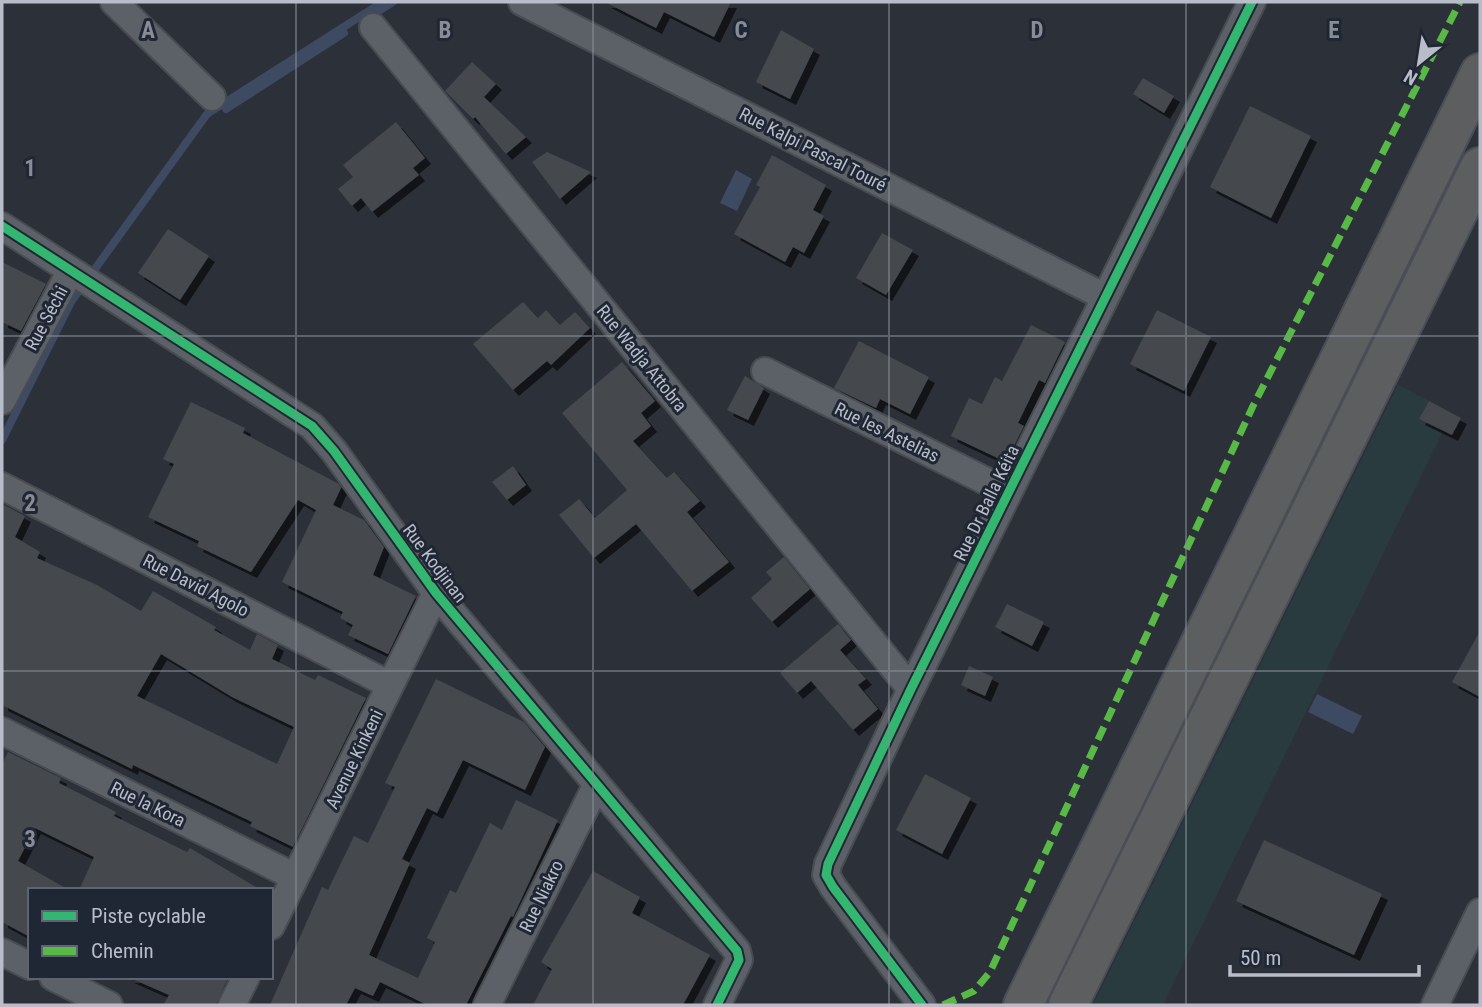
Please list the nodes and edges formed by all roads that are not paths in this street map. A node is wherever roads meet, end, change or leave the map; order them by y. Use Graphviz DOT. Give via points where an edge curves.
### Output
graph roads {
  1 [pos="114,2"];
  2 [pos="522,2"];
  3 [pos="1252,2"];
  4 [pos="373,27"];
  5 [pos="1480,73"];
  6 [pos="212,97"];
  7 [pos="1480,167"];
  8 [pos="2,226"];
  9 [pos="70,272"];
  10 [pos="1105,297"];
  11 [pos="765,371"];
  12 [pos="2,401"];
  13 [pos="2,486"];
  14 [pos="1008,492"];
  15 [pos="436,593"];
  16 [pos="390,685"];
  17 [pos="911,689"];
  18 [pos="2,732"];
  19 [pos="596,786"];
  20 [pos="295,877"];
  21 [pos="1480,912"];
  22 [pos="273,922"];
  23 [pos="2,952"];
  24 [pos="28,965"];
  25 [pos="57,979"];
  26 [pos="245,979"];
  27 [pos="109,1005"];
  28 [pos="232,1005"];
  29 [pos="486,1005"];
  30 [pos="717,1005"];
  31 [pos="922,1005"];
  32 [pos="1023,1005"];
  33 [pos="1068,1005"];
  34 [pos="1434,1005"];
  1 -- 6 [label="street"];
  2 -- 10 [label="street, Rue Kalpi Pascal Touré"];
  3 -- 10 [label="street, Rue Dr Balla Kéita"];
  4 -- 17 [label="street, Rue Wadja Attobra"];
  5 -- 32 [label="highway"];
  7 -- 33 [label="highway"];
  8 -- 9 [label="street, Rue Kodjinan"];
  9 -- 12 [label="street, Rue Séchi"];
  9 -- 15 [label="street, Rue Kodjinan" via="312,426"];
  10 -- 14 [label="street, Rue Dr Balla Kéita"];
  11 -- 14 [label="street, Rue les Astelias"];
  13 -- 16 [label="street, Rue David Agolo"];
  14 -- 17 [label="street, Rue Dr Balla Kéita"];
  15 -- 16 [label="street, Avenue Kinkeni"];
  15 -- 19 [label="street, Rue Kodjinan"];
  16 -- 20 [label="street, Avenue Kinkeni"];
  17 -- 31 [label="street, Rue Dr Balla Kéita" via="826,874"];
  18 -- 20 [label="street, Rue la Kora"];
  19 -- 29 [label="street, Rue Niakro"];
  19 -- 30 [label="street, Rue Kodjinan" via="737,951 739,960"];
  20 -- 22 [label="street, Avenue Kinkeni"];
  21 -- 34 [label="street"];
  23 -- 24 [label="street"];
  25 -- 27 [label="street"];
  26 -- 28 [label="street"];
}
